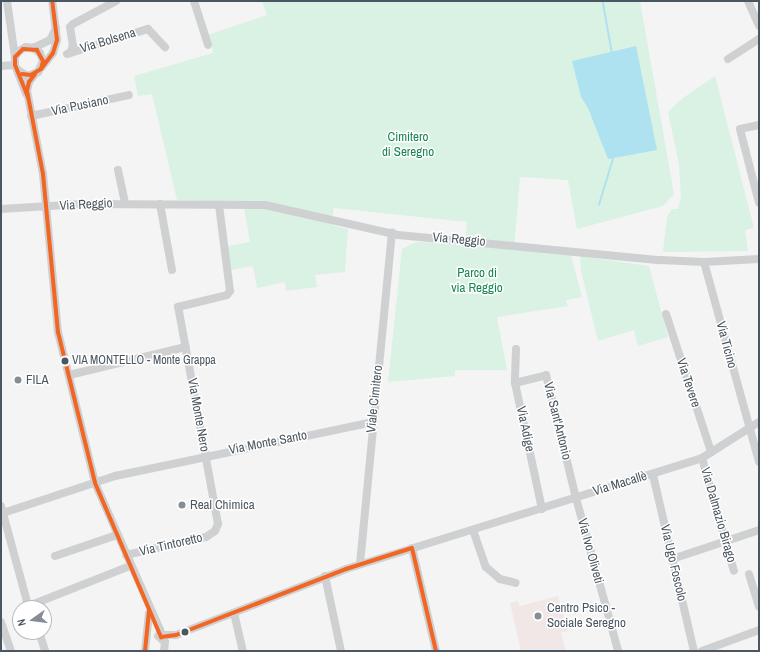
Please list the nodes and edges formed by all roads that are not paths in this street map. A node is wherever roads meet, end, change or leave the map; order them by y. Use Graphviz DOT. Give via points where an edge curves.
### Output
graph roads {
  1 [pos="7,1"];
  2 [pos="52,1"];
  3 [pos="116,1"];
  4 [pos="194,1"];
  5 [pos="748,1"];
  6 [pos="56,26"];
  7 [pos="759,26"];
  8 [pos="13,34"];
  9 [pos="759,39"];
  10 [pos="208,46"];
  11 [pos="165,47"];
  12 [pos="30,48"];
  13 [pos="728,59"];
  14 [pos="12,64"];
  15 [pos="38,72"];
  16 [pos="129,95"];
  17 [pos="28,98"];
  18 [pos="31,116"];
  19 [pos="759,125"];
  20 [pos="118,170"];
  21 [pos="125,203"];
  22 [pos="759,203"];
  23 [pos="160,204"];
  24 [pos="219,205"];
  25 [pos="47,207"];
  26 [pos="1,208"];
  27 [pos="392,233"];
  28 [pos="759,259"];
  29 [pos="704,262"];
  30 [pos="172,270"];
  31 [pos="666,314"];
  32 [pos="186,347"];
  33 [pos="516,349"];
  34 [pos="69,375"];
  35 [pos="514,383"];
  36 [pos="373,422"];
  37 [pos="759,422"];
  38 [pos="748,429"];
  39 [pos="711,452"];
  40 [pos="206,455"];
  41 [pos="702,458"];
  42 [pos="759,462"];
  43 [pos="653,474"];
  44 [pos="95,483"];
  45 [pos="576,498"];
  46 [pos="2,509"];
  47 [pos="542,509"];
  48 [pos="473,530"];
  49 [pos="759,530"];
  50 [pos="214,531"];
  51 [pos="4,532"];
  52 [pos="117,535"];
  53 [pos="726,541"];
  54 [pos="412,548"];
  55 [pos="126,555"];
  56 [pos="55,556"];
  57 [pos="672,559"];
  58 [pos="360,564"];
  59 [pos="130,566"];
  60 [pos="734,571"];
  61 [pos="749,574"];
  62 [pos="325,576"];
  63 [pos="516,583"];
  64 [pos="26,600"];
  65 [pos="46,600"];
  66 [pos="759,607"];
  67 [pos="149,611"];
  68 [pos="234,613"];
  69 [pos="1,622"];
  70 [pos="759,630"];
  71 [pos="162,635"];
  72 [pos="176,635"];
  73 [pos="41,640"];
  74 [pos="145,645"];
  75 [pos="165,649"];
  76 [pos="11,651"];
  77 [pos="44,651"];
  78 [pos="136,651"];
  79 [pos="243,651"];
  80 [pos="341,651"];
  81 [pos="436,651"];
  82 [pos="618,651"];
  83 [pos="694,651"];
  84 [pos="702,651"];
  1 -- 8 [label="street"];
  2 -- 6 [label="street"];
  3 -- 11 [label="street, Via Bolsena" via="70,27 73,46 68,53 148,29"];
  4 -- 10 [label="street"];
  5 -- 7 [label="street"];
  6 -- 12 [label="street" via="50,40"];
  6 -- 15 [label="street" via="56,47"];
  8 -- 12 [label="street"];
  8 -- 14 [label="street"];
  9 -- 13 [label="street"];
  12 -- 14 [label="street" via="19,51"];
  12 -- 15 [label="street" via="42,57"];
  14 -- 15 [label="street" via="27,76"];
  14 -- 17 [label="street"];
  15 -- 17 [label="street" via="27,86"];
  16 -- 18 [label="street, Via Pusiano"];
  17 -- 18 [label="street"];
  18 -- 25 [label="street"];
  19 -- 22 [label="street" via="740,129"];
  20 -- 21 [label="street, Via Reggio"];
  21 -- 23 [label="street, Via Reggio"];
  21 -- 25 [label="street, Via Reggio"];
  23 -- 24 [label="street, Via Reggio"];
  23 -- 30 [label="street"];
  24 -- 27 [label="street, Via Reggio" via="280,207"];
  24 -- 32 [label="street, Via Monte Nero" via="230,291 227,295 178,307"];
  25 -- 26 [label="street, Via Reggio"];
  25 -- 34 [label="street" via="57,326"];
  27 -- 29 [label="street, Via Reggio"];
  27 -- 36 [label="street, Viale Cimitero"];
  28 -- 29 [label="street, Via Reggio"];
  29 -- 38 [label="street, Via Ticino"];
  31 -- 39 [label="street, Via Tevere"];
  32 -- 34 [label="street"];
  32 -- 40 [label="street, Via Monte Nero"];
  33 -- 35 [label="street, Via Adige"];
  34 -- 44 [label="street"];
  35 -- 45 [label="street, Via Sant'Antonio" via="546,375"];
  35 -- 47 [label="street, Via Adige"];
  36 -- 40 [label="street, Via Monte Santo"];
  36 -- 58 [label="street, Viale Cimitero"];
  37 -- 38 [label="street, Via Macallè"];
  38 -- 39 [label="street, Via Macallè"];
  38 -- 42 [label="street, Via Ticino"];
  39 -- 41 [label="street, Via Macallè"];
  40 -- 44 [label="street, Via Monte Santo"];
  40 -- 50 [label="street, Via Monte Nero" via="218,524"];
  41 -- 43 [label="street, Via Macallè"];
  41 -- 53 [label="street, Via Dalmazio Birago"];
  43 -- 45 [label="street, Via Macallè"];
  43 -- 57 [label="street, Via Ugo Foscolo"];
  44 -- 46 [label="street, Via Monte Santo"];
  44 -- 52 [label="street"];
  45 -- 47 [label="street, Via Macallè"];
  45 -- 82 [label="street, Via Ivo Oliveti"];
  46 -- 51 [label="street"];
  47 -- 48 [label="street, Via Macallè"];
  48 -- 54 [label="street, Via Macallè"];
  48 -- 63 [label="street" via="486,567 500,579"];
  49 -- 53 [label="street"];
  50 -- 55 [label="street, Via Tintoretto" via="206,537"];
  51 -- 64 [label="street"];
  52 -- 55 [label="street"];
  52 -- 56 [label="street"];
  53 -- 57 [label="street"];
  53 -- 60 [label="street, Via Dalmazio Birago"];
  54 -- 58 [label="street, Via Macallè"];
  54 -- 81 [label="street"];
  55 -- 59 [label="street"];
  57 -- 83 [label="street, Via Ugo Foscolo"];
  58 -- 62 [label="street, Via Macallè"];
  59 -- 65 [label="street"];
  59 -- 67 [label="street"];
  61 -- 66 [label="street, Via Dalmazio Birago"];
  62 -- 68 [label="street, Via Macallè"];
  62 -- 80 [label="street"];
  67 -- 71 [label="street"];
  67 -- 74 [label="street"];
  68 -- 72 [label="street, Via Macallè"];
  68 -- 79 [label="street"];
  69 -- 76 [label="street"];
  70 -- 84 [label="street"];
  71 -- 72 [label="street"];
  71 -- 74 [label="street" via="151,636"];
  71 -- 75 [label="street"];
  72 -- 75 [label="street"];
  73 -- 77 [label="street"];
  74 -- 78 [label="street"];
}
